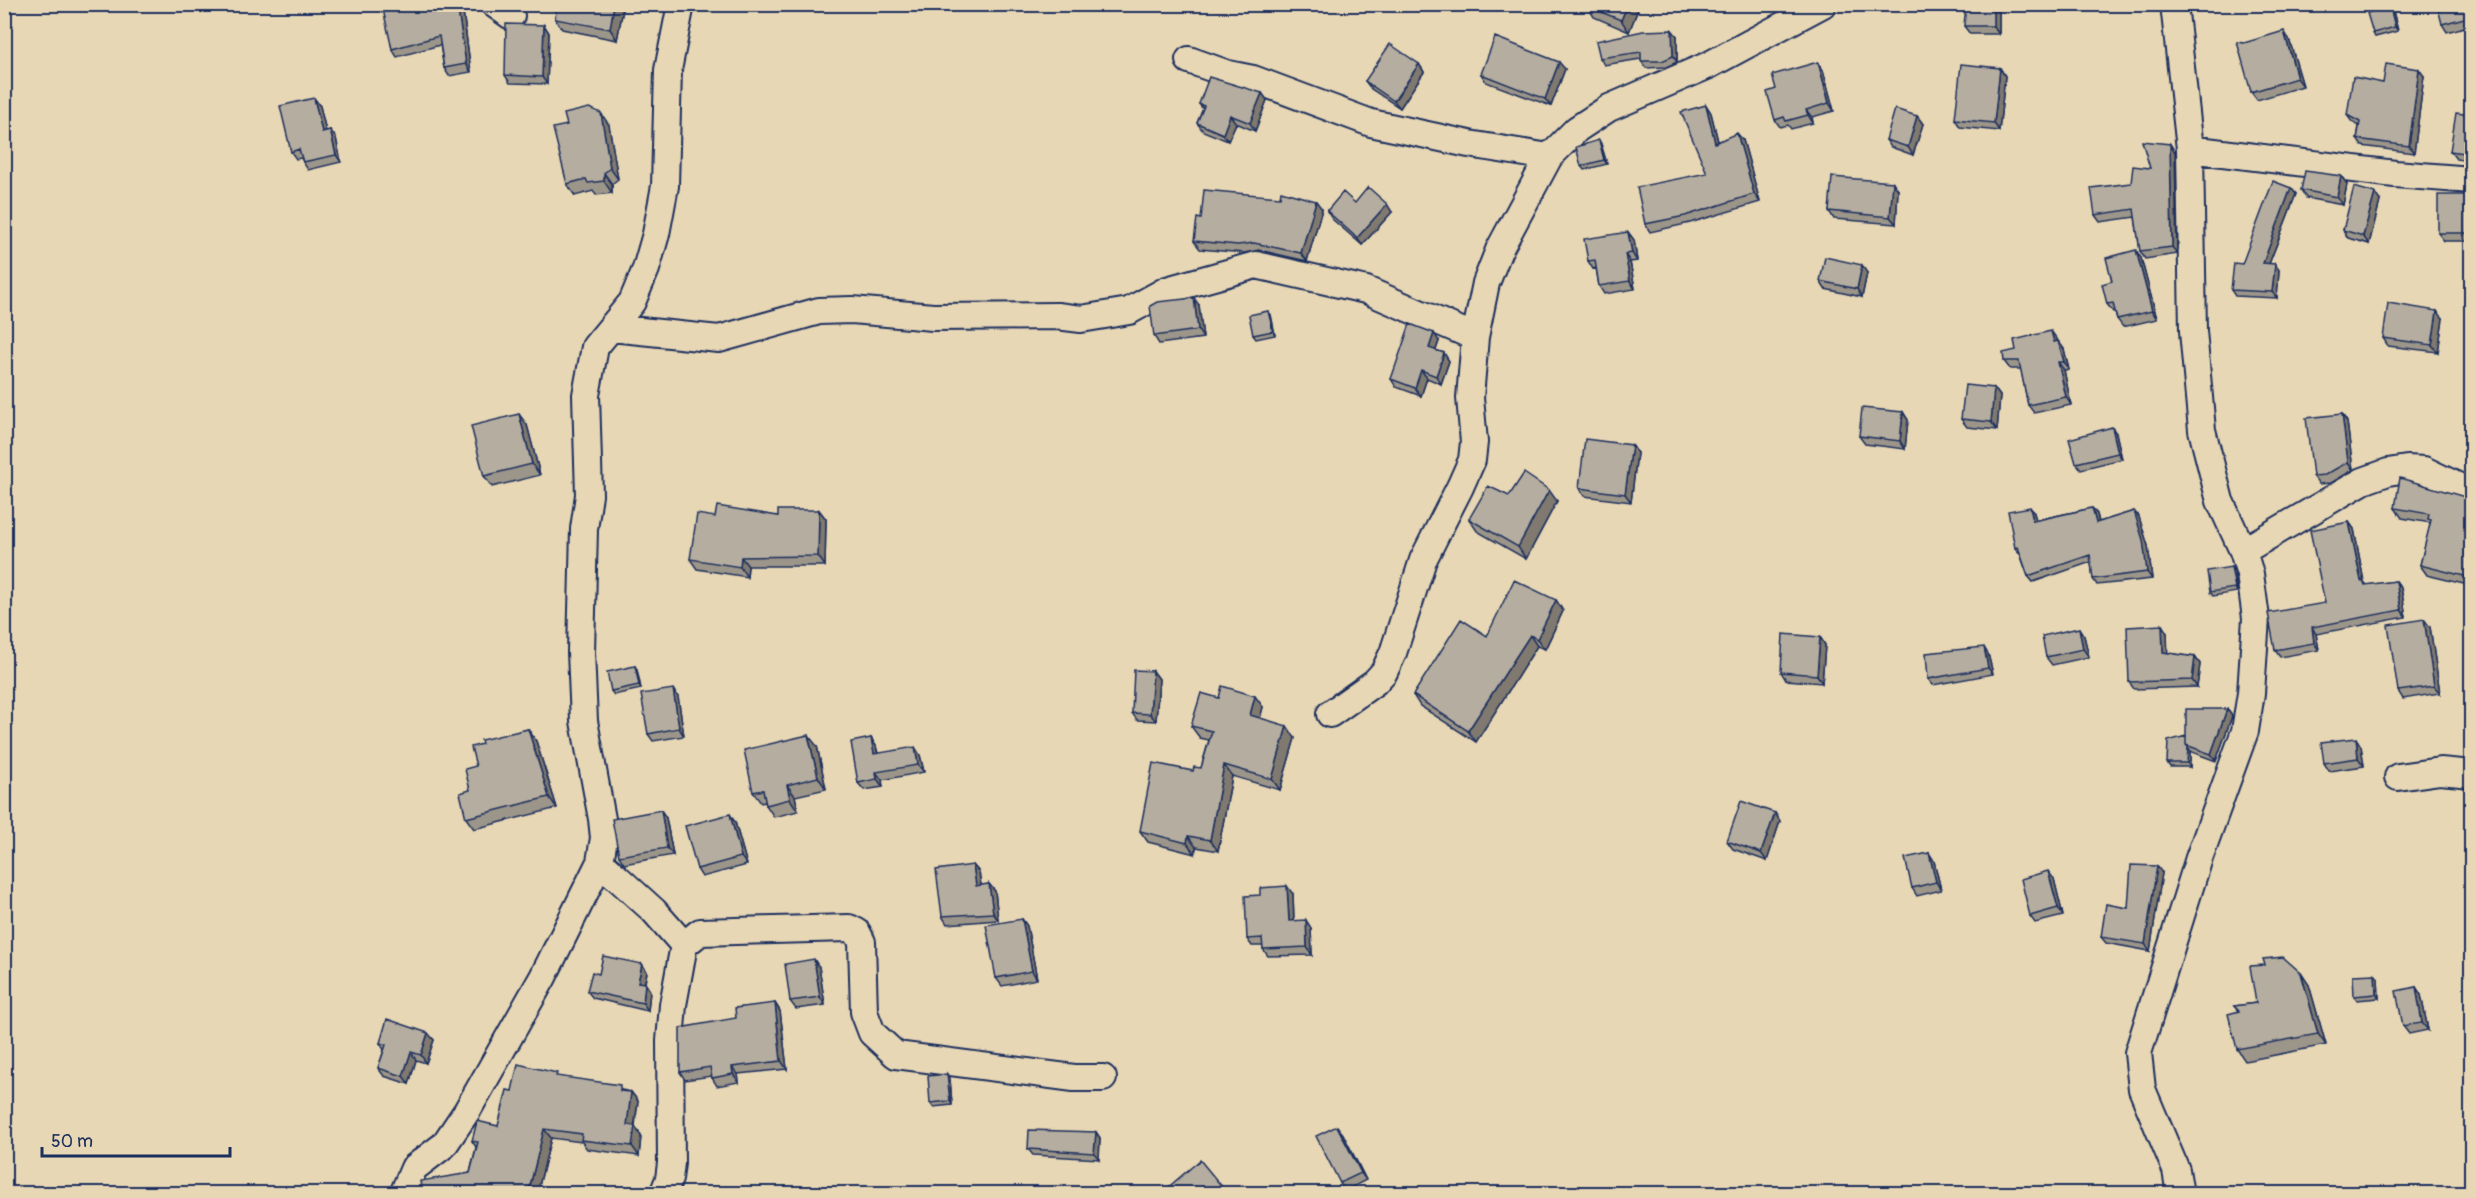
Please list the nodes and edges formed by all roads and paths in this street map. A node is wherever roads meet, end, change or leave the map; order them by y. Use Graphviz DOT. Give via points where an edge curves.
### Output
graph roads {
  1 [pos="681,4"];
  2 [pos="1823,4"];
  3 [pos="2174,4"];
  4 [pos="1189,60"];
  5 [pos="2190,148"];
  6 [pos="1549,158"];
  7 [pos="2472,180"];
  8 [pos="611,328"];
  9 [pos="1475,337"];
  10 [pos="2472,493"];
  11 [pos="2243,551"];
  12 [pos="1330,714"];
  13 [pos="2472,774"];
  14 [pos="2398,777"];
  15 [pos="600,862"];
  16 [pos="684,945"];
  17 [pos="1103,1078"];
  18 [pos="403,1194"];
  19 [pos="663,1194"];
  20 [pos="2180,1194"];
  1 -- 8 [label="street" via="668,70 661,209 646,269 632,302"];
  2 -- 6 [label="street" via="1709,65 1609,108 1577,129"];
  3 -- 5 [label="street"];
  4 -- 6 [label="street" via="1371,123"];
  5 -- 7 [label="street"];
  5 -- 11 [label="street" via="2193,331 2202,430 2220,501"];
  6 -- 9 [label="street" via="1499,250 1486,282"];
  8 -- 9 [label="street" via="719,339 819,311 852,310 933,317 1081,319 1129,311 1167,290 1256,265 1366,290"];
  8 -- 15 [label="street" via="596,347 586,395 589,485 581,608 582,702 602,819"];
  9 -- 12 [label="street" via="1470,398 1472,460 1423,560 1384,672"];
  10 -- 11 [label="street" via="2424,470 2388,472 2363,481"];
  11 -- 20 [label="street" via="2256,618 2249,712 2138,1053 2142,1089 2176,1170"];
  13 -- 14 [label="street" via="2440,771"];
  15 -- 16 [label="street" via="654,911"];
  15 -- 18 [label="street" via="543,977 467,1111 444,1145 414,1168"];
  16 -- 17 [label="street" via="708,930 849,928 857,932 861,942 867,1023 872,1033 896,1055 1074,1078"];
  16 -- 19 [label="street" via="673,1005 670,1163"];
}
